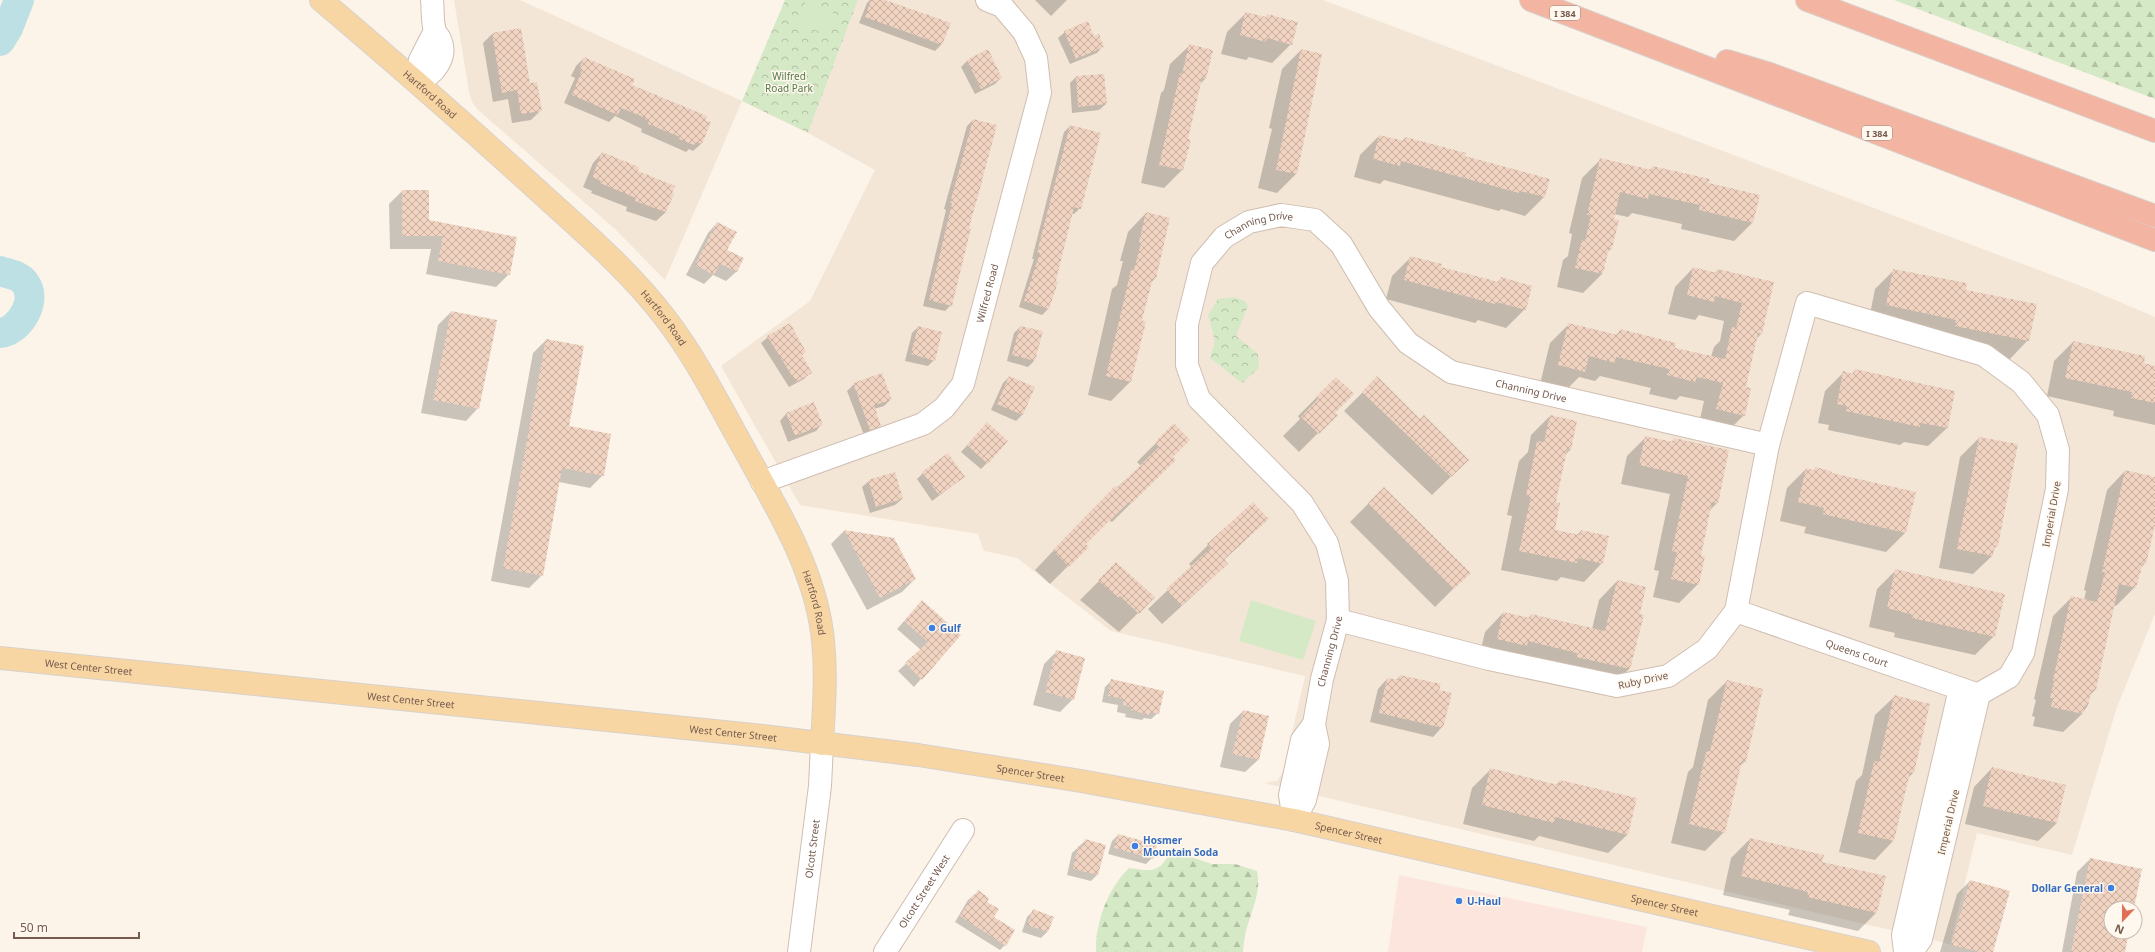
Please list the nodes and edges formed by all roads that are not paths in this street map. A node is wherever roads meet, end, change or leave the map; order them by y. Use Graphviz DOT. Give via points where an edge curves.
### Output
graph roads {
  1 [pos="322,0"];
  2 [pos="432,0"];
  3 [pos="987,0"];
  4 [pos="1532,0"];
  5 [pos="1807,0"];
  6 [pos="1598,26"];
  7 [pos="417,81"];
  8 [pos="2155,131"];
  9 [pos="2155,216"];
  10 [pos="2155,240"];
  11 [pos="1768,445"];
  12 [pos="762,482"];
  13 [pos="1736,611"];
  14 [pos="1338,620"];
  15 [pos="0,658"];
  16 [pos="1969,692"];
  17 [pos="822,744"];
  18 [pos="1294,820"];
  19 [pos="963,830"];
  20 [pos="799,952"];
  21 [pos="885,952"];
  22 [pos="1870,952"];
  23 [pos="1905,952"];
  24 [pos="1912,952"];
  1 -- 7 [label="main road, Hartford Road"];
  2 -- 7 [label="street" via="435,31 441,40 442,57 433,72"];
  3 -- 12 [label="street, Wilfred Road" via="1002,6 1024,32 1036,58 1040,93 963,384 944,408 923,424"];
  4 -- 6 [label="highway, I 384"];
  5 -- 8 [label="highway"];
  6 -- 9 [label="highway" via="1770,74"];
  6 -- 10 [label="highway, I 384"];
  7 -- 12 [label="main road, Hartford Road" via="605,251 632,279 666,319 694,361"];
  11 -- 13 [label="street, Ruby Drive"];
  11 -- 14 [label="street, Channing Drive" via="1451,372 1408,343 1379,308 1341,244 1315,220 1281,215 1250,222 1224,237 1202,263 1187,324 1187,365 1199,399 1302,503 1327,543 1337,581"];
  11 -- 16 [label="street, Imperial Drive" via="1807,303 1984,356 2024,386 2048,415 2058,450 2057,489 2023,653 2009,677"];
  12 -- 17 [label="main road, Hartford Road" via="793,540 812,589 822,632 825,691"];
  13 -- 14 [label="street, Ruby Drive" via="1707,649 1668,676 1617,686 1489,659"];
  13 -- 16 [label="street, Queens Court"];
  14 -- 18 [label="street, Channing Drive" via="1322,679 1314,724 1318,744 1305,800"];
  15 -- 17 [label="main road, West Center Street"];
  16 -- 23 [label="street, Imperial Drive" via="1902,935"];
  16 -- 24 [label="street, Imperial Drive" via="1921,939"];
  17 -- 18 [label="main road, Spencer Street" via="918,755 1074,780"];
  17 -- 20 [label="street, Olcott Street" via="820,786"];
  18 -- 22 [label="main road, Spencer Street"];
  19 -- 21 [label="street, Olcott Street West"];
}
